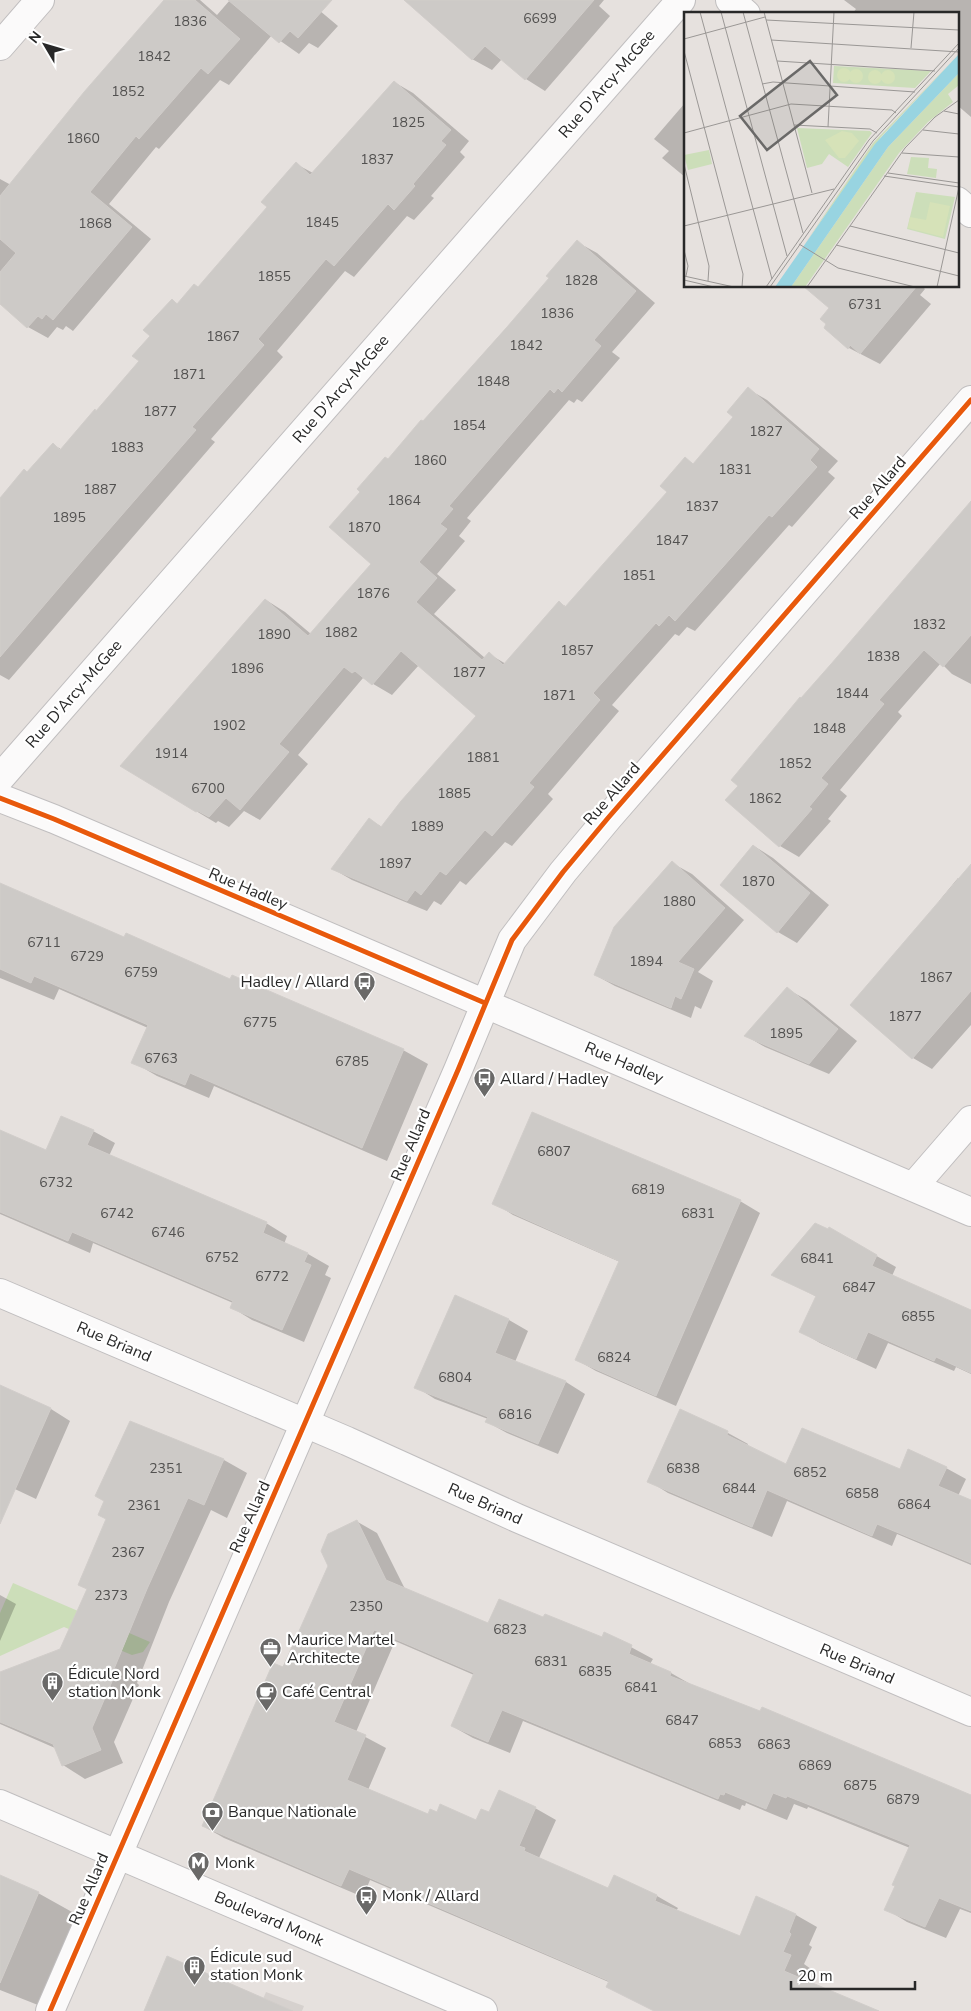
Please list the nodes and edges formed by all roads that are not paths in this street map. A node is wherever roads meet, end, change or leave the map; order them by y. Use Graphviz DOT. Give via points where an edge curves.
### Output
graph roads {
  1 [pos="40,0"];
  2 [pos="681,0"];
  3 [pos="730,0"];
  4 [pos="744,12"];
  5 [pos="0,46"];
  6 [pos="958,202"];
  7 [pos="971,213"];
  8 [pos="971,400"];
  9 [pos="0,778"];
  10 [pos="0,798"];
  11 [pos="485,1004"];
  12 [pos="971,1120"];
  13 [pos="913,1188"];
  14 [pos="971,1212"];
  15 [pos="0,1294"];
  16 [pos="304,1423"];
  17 [pos="971,1712"];
  18 [pos="0,1804"];
  19 [pos="118,1855"];
  20 [pos="50,2011"];
  21 [pos="483,2011"];
  1 -- 5 [label="street"];
  2 -- 9 [label="street, Rue D'Arcy-McGee"];
  3 -- 4 [label="street"];
  6 -- 7 [label="street"];
  8 -- 11 [label="street, Rue Allard" via="563,872 512,940"];
  10 -- 11 [label="street, Rue Hadley" via="54,818"];
  11 -- 13 [label="street, Rue Hadley"];
  11 -- 16 [label="street, Rue Allard"];
  12 -- 13 [label="street"];
  13 -- 14 [label="street, Rue Hadley"];
  15 -- 16 [label="street, Rue Briand"];
  16 -- 17 [label="street, Rue Briand" via="526,1522"];
  16 -- 19 [label="street, Rue Allard"];
  18 -- 19 [label="street, Boulevard Monk"];
  19 -- 20 [label="street, Rue Allard"];
  19 -- 21 [label="street, Boulevard Monk"];
}
